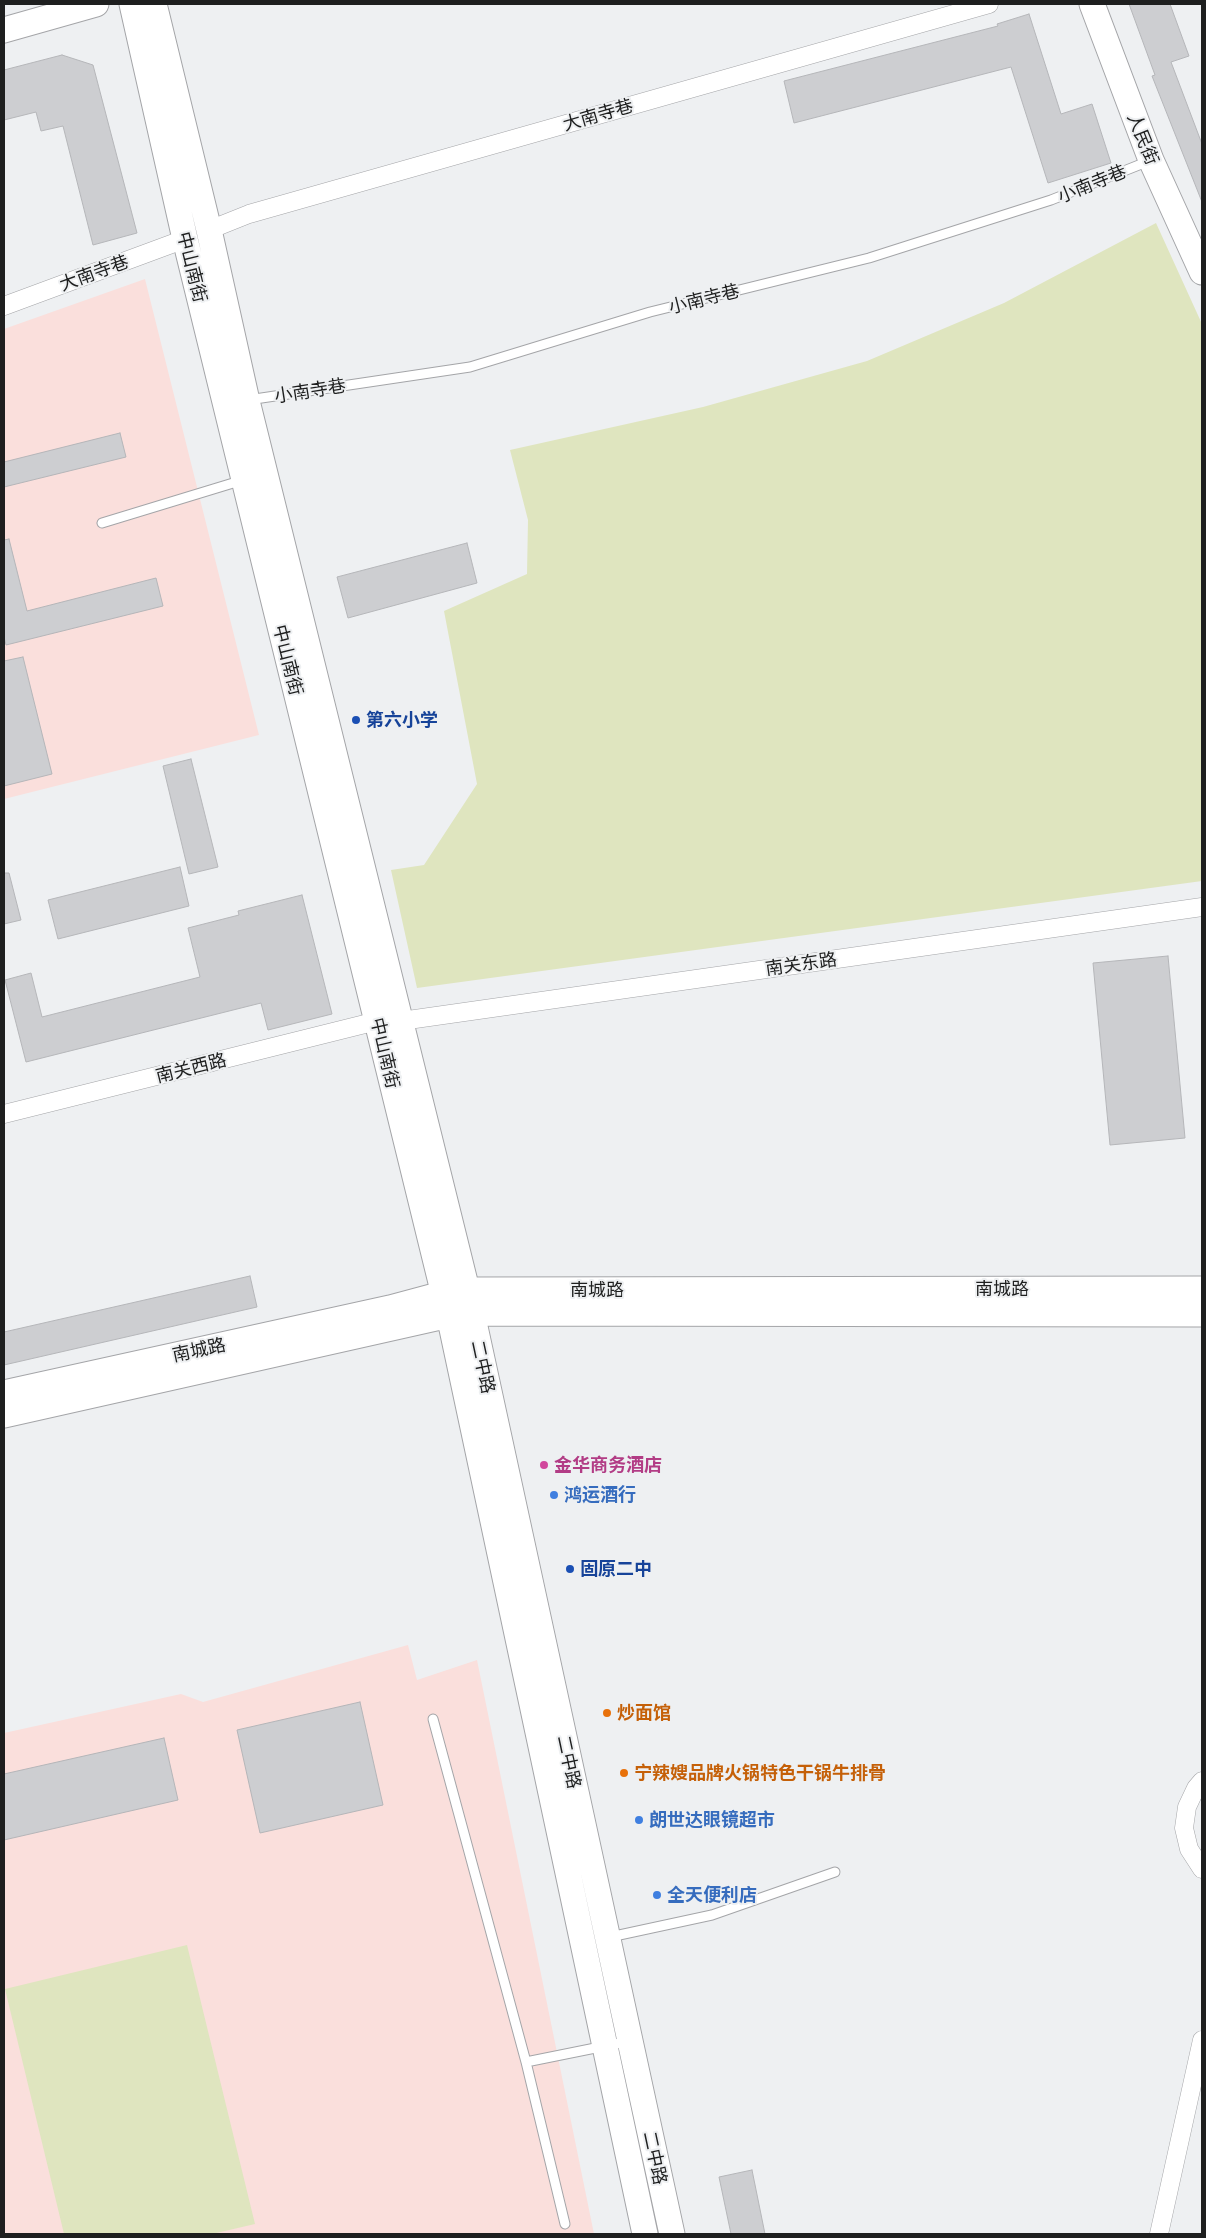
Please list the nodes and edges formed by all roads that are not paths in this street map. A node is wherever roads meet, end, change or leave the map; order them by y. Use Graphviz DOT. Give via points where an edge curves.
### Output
graph roads {
  1 [pos="37,4"];
  2 [pos="96,4"];
  3 [pos="132,4"];
  4 [pos="154,4"];
  5 [pos="989,4"];
  6 [pos="1092,4"];
  7 [pos="4,13"];
  8 [pos="4,30"];
  9 [pos="1151,160"];
  10 [pos="208,230"];
  11 [pos="185,239"];
  12 [pos="1202,272"];
  13 [pos="4,306"];
  14 [pos="247,401"];
  15 [pos="255,477"];
  16 [pos="102,523"];
  17 [pos="1202,907"];
  18 [pos="389,1021"];
  19 [pos="4,1114"];
  20 [pos="1202,1289"];
  21 [pos="457,1303"];
  22 [pos="1202,1314"];
  23 [pos="4,1393"];
  24 [pos="4,1415"];
  25 [pos="432,1719"];
  26 [pos="1202,1781"];
  27 [pos="1202,1869"];
  28 [pos="835,1872"];
  29 [pos="607,1938"];
  30 [pos="1202,2040"];
  31 [pos="630,2041"];
  32 [pos="605,2046"];
  33 [pos="526,2062"];
  34 [pos="565,2224"];
  35 [pos="645,2234"];
  36 [pos="672,2234"];
  37 [pos="1159,2234"];
  1 -- 7 [label="main road"];
  2 -- 8 [label="main road"];
  3 -- 11 [label="main road, 中山南街"];
  4 -- 10 [label="main road, 中山南街"];
  5 -- 10 [label="street, 大南寺巷" via="249,214"];
  6 -- 9 [label="main road, 人民街"];
  9 -- 12 [label="main road, 人民街"];
  9 -- 14 [label="lane, 小南寺巷" via="1051,200 869,258 650,312 470,367"];
  10 -- 14 [label="main road, 中山南街"];
  11 -- 13 [label="street, 大南寺巷"];
  11 -- 15 [label="main road, 中山南街"];
  14 -- 15 [label="main road, 中山南街"];
  15 -- 16 [label="lane"];
  15 -- 18 [label="main road, 中山南街"];
  17 -- 18 [label="street, 南关东路"];
  18 -- 19 [label="street, 南关西路"];
  18 -- 21 [label="main road, 中山南街"];
  20 -- 21 [label="main road, 南城路"];
  21 -- 22 [label="main road, 南城路"];
  21 -- 23 [label="main road, 南城路" via="390,1308"];
  21 -- 24 [label="main road, 南城路"];
  21 -- 29 [label="main road, 二中路"];
  21 -- 32 [label="main road, 二中路"];
  25 -- 33 [label="lane"];
  26 -- 27 [label="street" via="1187,1807 1184,1828 1189,1849"];
  28 -- 29 [label="lane" via="712,1915"];
  29 -- 31 [label="main road, 二中路"];
  30 -- 37 [label="street"];
  31 -- 32 [label="lane"];
  31 -- 36 [label="main road, 二中路"];
  32 -- 33 [label="lane"];
  32 -- 35 [label="main road, 二中路"];
  33 -- 34 [label="lane"];
}
